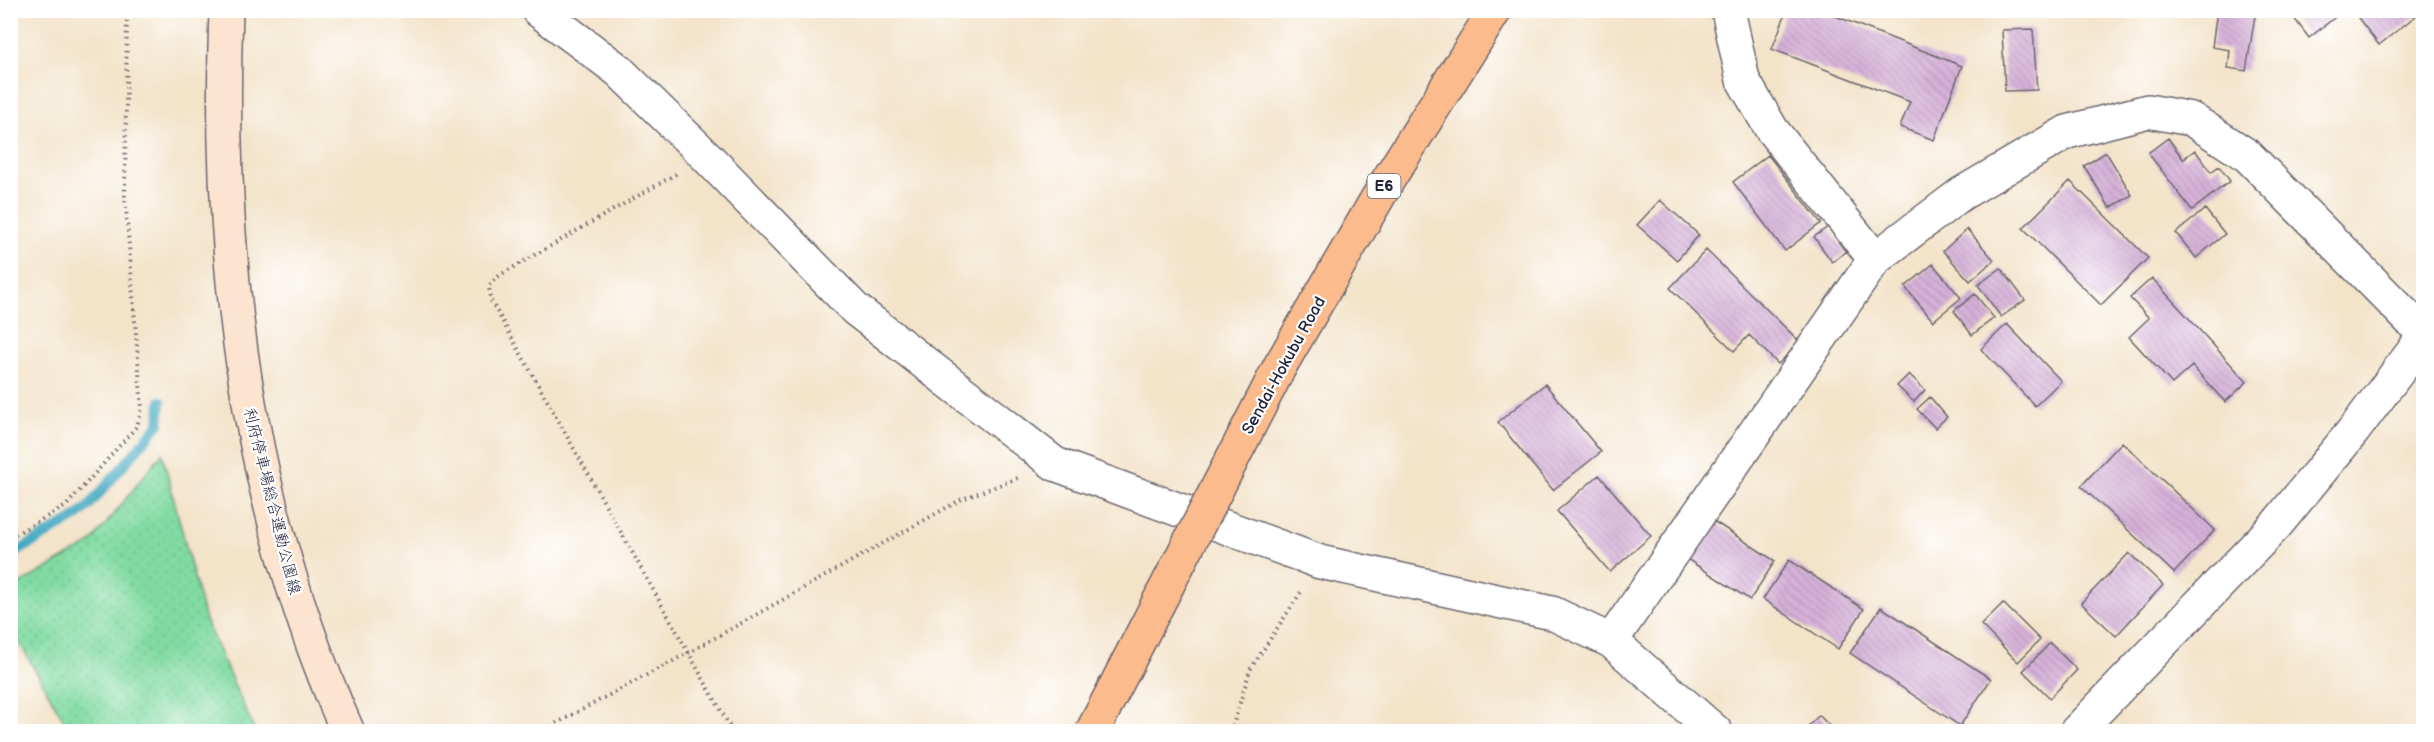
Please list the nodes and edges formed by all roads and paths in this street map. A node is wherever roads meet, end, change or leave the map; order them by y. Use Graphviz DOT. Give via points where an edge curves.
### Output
graph roads {
  1 [pos="127,10"];
  2 [pos="226,10"];
  3 [pos="538,10"];
  4 [pos="1495,10"];
  5 [pos="1728,10"];
  6 [pos="707,157"];
  7 [pos="1875,259"];
  8 [pos="2424,335"];
  9 [pos="1055,464"];
  10 [pos="10,537"];
  11 [pos="1320,562"];
  12 [pos="1611,641"];
  13 [pos="688,654"];
  14 [pos="348,732"];
  15 [pos="540,732"];
  16 [pos="733,732"];
  17 [pos="1092,732"];
  18 [pos="1231,732"];
  19 [pos="1716,732"];
  20 [pos="2076,732"];
  1 -- 10 [label="path" via="125,196 142,409 137,426 66,506"];
  2 -- 14 [label="main road, 利府停車場総合運動公園線" via="227,191 233,296 253,434 285,561 322,674"];
  3 -- 6 [label="street" via="618,70"];
  4 -- 17 [label="highway, Sendai-Hokubu Road / E6, bridge" via="1388,180 1280,366"];
  5 -- 7 [label="street" via="1743,80 1766,120"];
  6 -- 9 [label="street" via="855,309"];
  6 -- 13 [label="path" via="500,275 489,285 490,299"];
  7 -- 8 [label="street" via="1961,194 2067,132 2148,111 2192,119 2248,156"];
  7 -- 12 [label="street"];
  8 -- 20 [label="street" via="2354,430 2276,525"];
  9 -- 11 [label="street"];
  9 -- 13 [label="path" via="962,499"];
  11 -- 12 [label="street" via="1552,613"];
  11 -- 18 [label="path" via="1250,670"];
  12 -- 19 [label="street"];
  13 -- 15 [label="path"];
  13 -- 16 [label="path"];
}
